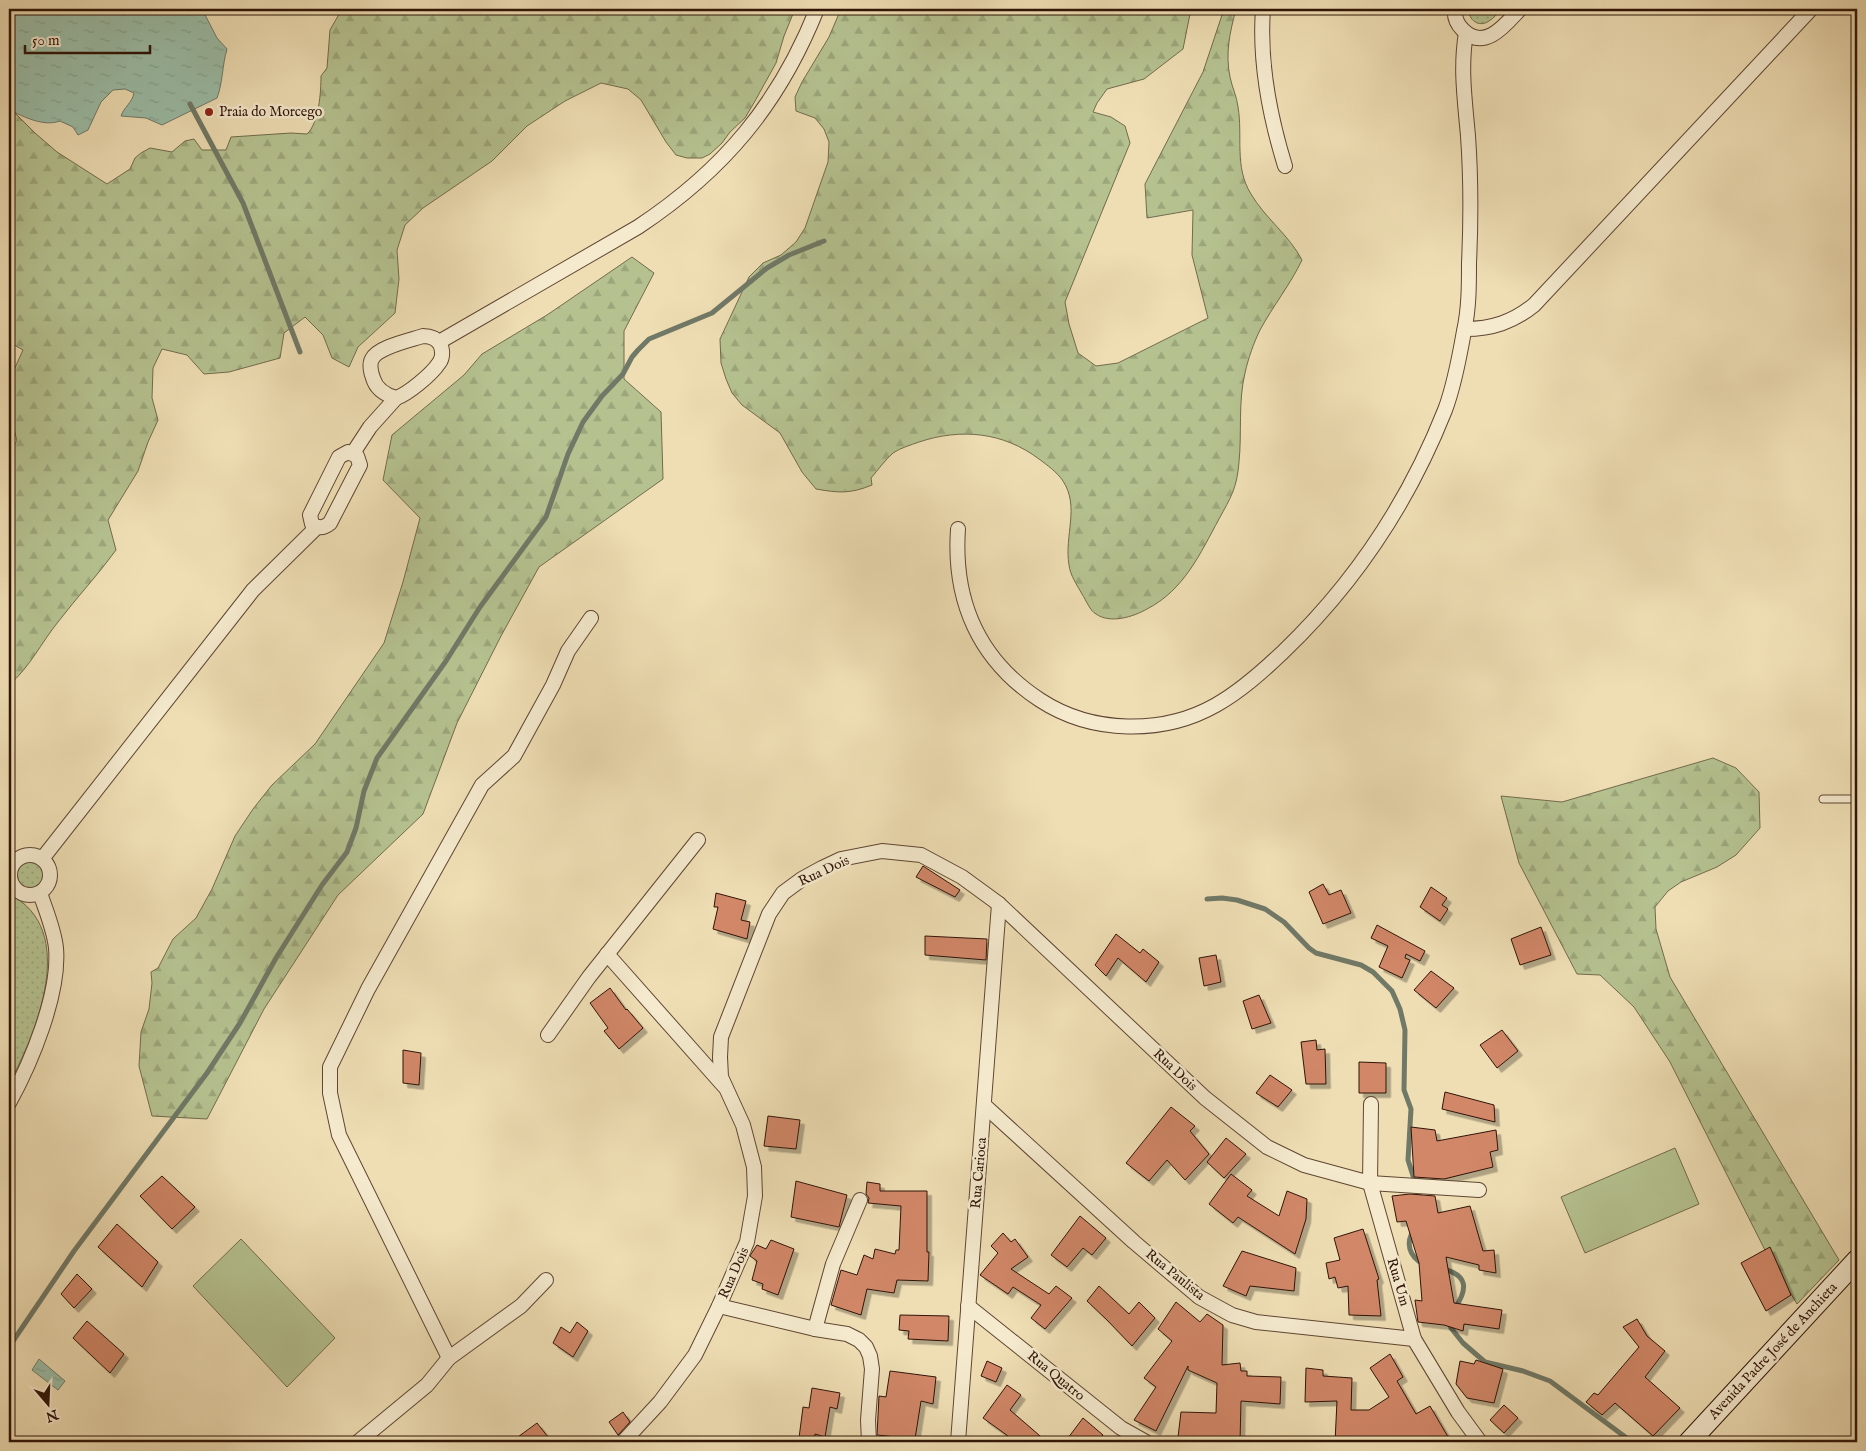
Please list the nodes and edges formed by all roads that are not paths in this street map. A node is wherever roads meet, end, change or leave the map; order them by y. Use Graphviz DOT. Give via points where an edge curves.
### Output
graph roads {
  1 [pos="817,9"];
  2 [pos="1264,9"];
  3 [pos="1455,9"];
  4 [pos="1520,9"];
  5 [pos="1811,9"];
  6 [pos="1466,33"];
  7 [pos="1285,166"];
  8 [pos="1465,329"];
  9 [pos="439,342"];
  10 [pos="396,398"];
  11 [pos="353,453"];
  12 [pos="317,527"];
  13 [pos="958,529"];
  14 [pos="591,618"];
  15 [pos="1822,799"];
  16 [pos="1857,799"];
  17 [pos="698,840"];
  18 [pos="42,859"];
  19 [pos="10,870"];
  20 [pos="40,893"];
  21 [pos="999,904"];
  22 [pos="607,954"];
  23 [pos="548,1035"];
  24 [pos="728,1090"];
  25 [pos="9,1103"];
  26 [pos="1371,1104"];
  27 [pos="985,1106"];
  28 [pos="1370,1183"];
  29 [pos="1479,1190"];
  30 [pos="860,1200"];
  31 [pos="1857,1260"];
  32 [pos="546,1280"];
  33 [pos="719,1306"];
  34 [pos="968,1306"];
  35 [pos="815,1329"];
  36 [pos="1414,1339"];
  37 [pos="449,1358"];
  38 [pos="358,1442"];
  39 [pos="624,1442"];
  40 [pos="869,1442"];
  41 [pos="958,1442"];
  42 [pos="1146,1442"];
  43 [pos="1480,1442"];
  44 [pos="1689,1442"];
  1 -- 9 [label="street" via="795,59 764,109 708,174 638,227"];
  2 -- 7 [label="street" via="1262,46 1266,84 1272,122"];
  3 -- 6 [label="street" via="1459,26"];
  4 -- 6 [label="street" via="1494,35 1485,38"];
  5 -- 8 [label="street" via="1534,305 1522,315 1494,327"];
  6 -- 8 [label="street" via="1462,78 1468,137 1470,230"];
  8 -- 13 [label="street" via="1447,406 1431,444 1369,552 1324,610 1273,662 1230,697 1197,714 1143,726 1105,724 1065,713 1029,693 998,664 975,630 967,611 958,570"];
  9 -- 10 [label="street" via="440,363 405,395"];
  9 -- 10 [label="street" via="423,336 381,350 372,358 374,381 383,392"];
  10 -- 11 [label="street" via="370,427"];
  11 -- 12 [label="street" via="360,465 330,523"];
  11 -- 12 [label="street" via="339,457 310,515 312,524"];
  12 -- 18 [label="street" via="253,590"];
  14 -- 37 [label="street" via="568,651 514,756 482,785 368,988 330,1067 330,1093 339,1135"];
  15 -- 16 [label="lane"];
  17 -- 22 [label="street"];
  18 -- 19 [label="street" via="28,855 20,858"];
  18 -- 20 [label="street" via="48,865 50,880"];
  19 -- 20 [label="street" via="12,886 18,891 25,895"];
  20 -- 25 [label="street" via="55,938 56,966 42,1028"];
  21 -- 24 [label="street, Rua Dois" via="962,877 921,855 902,852 882,851 841,859 802,879 783,893 769,914 721,1037 721,1077"];
  21 -- 27 [label="street, Rua Carioca"];
  21 -- 28 [label="street, Rua Dois" via="1205,1098 1268,1147 1304,1165"];
  22 -- 23 [label="street"];
  22 -- 24 [label="street"];
  24 -- 33 [label="street, Rua Dois" via="743,1125 754,1167 755,1196 747,1242"];
  26 -- 28 [label="street, Rua Um"];
  27 -- 34 [label="street, Rua Carioca"];
  27 -- 36 [label="street, Rua Paulista" via="1199,1297 1256,1322"];
  28 -- 29 [label="street, Rua Dois"];
  28 -- 36 [label="street, Rua Um"];
  30 -- 35 [label="street" via="833,1264"];
  31 -- 44 [label="main road, Avenida Padre José de Anchieta"];
  32 -- 37 [label="street" via="521,1306"];
  33 -- 35 [label="street"];
  33 -- 39 [label="street, Rua Dois" via="695,1355 660,1402"];
  34 -- 41 [label="street, Rua Carioca"];
  34 -- 42 [label="street, Rua Quatro" via="1121,1428"];
  35 -- 40 [label="street" via="847,1334 866,1347 872,1369"];
  36 -- 43 [label="street, Rua Um"];
  37 -- 38 [label="street" via="427,1385"];
}
